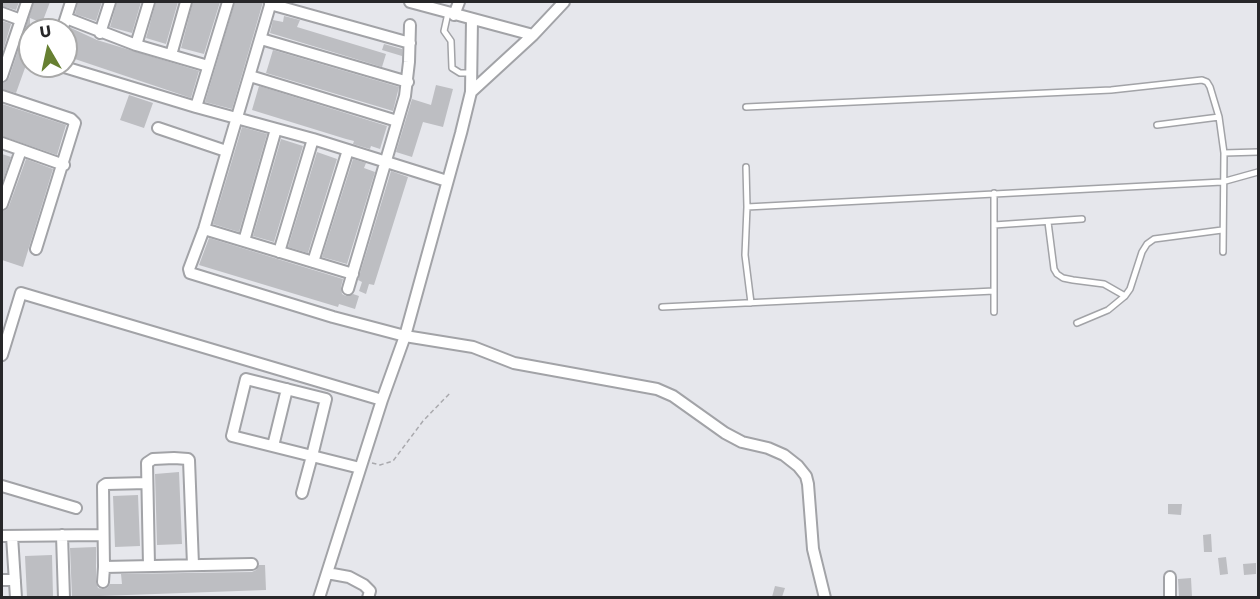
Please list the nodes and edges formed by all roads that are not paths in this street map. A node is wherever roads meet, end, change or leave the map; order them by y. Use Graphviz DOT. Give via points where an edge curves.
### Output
graph roads {
  1 [pos="27,2"];
  2 [pos="71,2"];
  3 [pos="110,2"];
  4 [pos="149,2"];
  5 [pos="186,2"];
  6 [pos="228,2"];
  7 [pos="410,2"];
  8 [pos="459,2"];
  9 [pos="564,2"];
  10 [pos="271,3"];
  11 [pos="2,13"];
  12 [pos="451,14"];
  13 [pos="22,18"];
  14 [pos="66,18"];
  15 [pos="18,19"];
  16 [pos="472,20"];
  17 [pos="78,23"];
  18 [pos="410,25"];
  19 [pos="18,29"];
  20 [pos="100,33"];
  21 [pos="533,35"];
  22 [pos="261,39"];
  23 [pos="410,43"];
  24 [pos="136,45"];
  25 [pos="171,55"];
  26 [pos="208,66"];
  27 [pos="78,71"];
  28 [pos="471,73"];
  29 [pos="2,76"];
  30 [pos="250,76"];
  31 [pos="408,82"];
  32 [pos="471,92"];
  33 [pos="2,96"];
  34 [pos="196,107"];
  35 [pos="746,107"];
  36 [pos="1219,117"];
  37 [pos="235,118"];
  38 [pos="397,121"];
  39 [pos="1157,125"];
  40 [pos="158,129"];
  41 [pos="276,129"];
  42 [pos="313,139"];
  43 [pos="2,143"];
  44 [pos="21,150"];
  45 [pos="348,150"];
  46 [pos="226,151"];
  47 [pos="1258,152"];
  48 [pos="1224,153"];
  49 [pos="386,163"];
  50 [pos="64,165"];
  51 [pos="746,167"];
  52 [pos="1258,172"];
  53 [pos="447,181"];
  54 [pos="1222,182"];
  55 [pos="994,193"];
  56 [pos="2,204"];
  57 [pos="747,207"];
  58 [pos="1082,219"];
  59 [pos="1048,222"];
  60 [pos="994,225"];
  61 [pos="204,229"];
  62 [pos="1222,230"];
  63 [pos="244,241"];
  64 [pos="36,249"];
  65 [pos="279,252"];
  66 [pos="1223,252"];
  67 [pos="313,262"];
  68 [pos="353,274"];
  69 [pos="348,289"];
  70 [pos="994,291"];
  71 [pos="1125,296"];
  72 [pos="751,303"];
  73 [pos="662,307"];
  74 [pos="993,312"];
  75 [pos="1077,323"];
  76 [pos="405,336"];
  77 [pos="2,355"];
  78 [pos="287,389"];
  79 [pos="382,400"];
  80 [pos="273,446"];
  81 [pos="312,456"];
  82 [pos="361,464"];
  83 [pos="147,483"];
  84 [pos="2,486"];
  85 [pos="302,493"];
  86 [pos="76,508"];
  87 [pos="62,535"];
  88 [pos="103,535"];
  89 [pos="7,536"];
  90 [pos="252,564"];
  91 [pos="193,565"];
  92 [pos="149,566"];
  93 [pos="104,567"];
  94 [pos="327,573"];
  95 [pos="1170,578"];
  96 [pos="2,580"];
  97 [pos="15,580"];
  98 [pos="103,582"];
  99 [pos="16,597"];
  100 [pos="64,597"];
  101 [pos="319,597"];
  102 [pos="369,597"];
  103 [pos="825,597"];
  104 [pos="1170,597"];
  1 -- 13 [label="street"];
  2 -- 14 [label="street"];
  3 -- 20 [label="street"];
  4 -- 24 [label="street"];
  5 -- 25 [label="street"];
  6 -- 26 [label="street"];
  7 -- 12 [label="street"];
  8 -- 12 [label="street"];
  9 -- 21 [label="street"];
  10 -- 22 [label="street"];
  10 -- 23 [label="street"];
  11 -- 15 [label="street"];
  12 -- 16 [label="street"];
  12 -- 28 [label="lane" via="444,31 451,41 452,68"];
  16 -- 21 [label="street"];
  16 -- 28 [label="street"];
  17 -- 20 [label="street"];
  18 -- 23 [label="street"];
  19 -- 29 [label="street"];
  20 -- 24 [label="street"];
  21 -- 32 [label="street"];
  22 -- 30 [label="street"];
  22 -- 31 [label="street"];
  23 -- 31 [label="street"];
  24 -- 25 [label="street"];
  25 -- 26 [label="street"];
  26 -- 34 [label="street"];
  27 -- 34 [label="street"];
  28 -- 32 [label="street"];
  30 -- 37 [label="street"];
  30 -- 38 [label="street"];
  31 -- 38 [label="street"];
  32 -- 53 [label="street"];
  33 -- 50 [label="street" via="74,121"];
  34 -- 37 [label="street"];
  35 -- 36 [label="lane" via="1099,91 1202,80 1208,82"];
  36 -- 39 [label="lane"];
  36 -- 48 [label="lane"];
  37 -- 41 [label="street"];
  37 -- 46 [label="street"];
  38 -- 49 [label="street"];
  40 -- 46 [label="street"];
  41 -- 42 [label="street"];
  41 -- 63 [label="street"];
  42 -- 45 [label="street"];
  42 -- 65 [label="street"];
  43 -- 44 [label="street"];
  44 -- 50 [label="street"];
  44 -- 56 [label="street"];
  45 -- 49 [label="street"];
  45 -- 67 [label="street"];
  46 -- 61 [label="street"];
  47 -- 48 [label="lane"];
  48 -- 54 [label="lane"];
  49 -- 53 [label="street"];
  49 -- 68 [label="street"];
  50 -- 64 [label="street"];
  51 -- 57 [label="lane"];
  52 -- 54 [label="lane"];
  53 -- 76 [label="street"];
  54 -- 55 [label="lane"];
  54 -- 62 [label="lane"];
  55 -- 57 [label="lane"];
  55 -- 60 [label="lane"];
  57 -- 72 [label="lane" via="745,255"];
  58 -- 59 [label="lane"];
  59 -- 60 [label="lane"];
  59 -- 71 [label="lane" via="1057,274 1104,284"];
  60 -- 70 [label="lane"];
  61 -- 63 [label="street"];
  61 -- 76 [label="street" via="189,269 192,275"];
  62 -- 66 [label="lane"];
  62 -- 71 [label="lane" via="1155,239 1147,244"];
  63 -- 65 [label="street"];
  65 -- 67 [label="street"];
  67 -- 68 [label="street"];
  68 -- 69 [label="street"];
  70 -- 72 [label="lane"];
  70 -- 74 [label="lane"];
  71 -- 75 [label="lane" via="1108,310"];
  72 -- 73 [label="lane"];
  76 -- 79 [label="street"];
  76 -- 103 [label="street" via="473,347 536,368 657,389 725,434 784,455 806,476 813,549"];
  77 -- 79 [label="street" via="21,293"];
  78 -- 80 [label="street"];
  78 -- 80 [label="street" via="246,379 232,436"];
  78 -- 81 [label="street" via="326,399"];
  79 -- 82 [label="street"];
  80 -- 81 [label="street"];
  81 -- 82 [label="street"];
  81 -- 85 [label="street"];
  82 -- 94 [label="street"];
  83 -- 88 [label="street" via="103,486"];
  83 -- 91 [label="street" via="149,461 189,459"];
  83 -- 92 [label="street"];
  84 -- 86 [label="street"];
  87 -- 88 [label="street"];
  87 -- 89 [label="street"];
  87 -- 100 [label="street"];
  88 -- 93 [label="street"];
  89 -- 97 [label="street"];
  90 -- 91 [label="street"];
  91 -- 92 [label="street"];
  92 -- 93 [label="street"];
  93 -- 98 [label="street"];
  94 -- 101 [label="street"];
  94 -- 102 [label="street" via="350,577 364,585"];
  95 -- 104 [label="street"];
  96 -- 97 [label="street"];
  97 -- 99 [label="street"];
}
